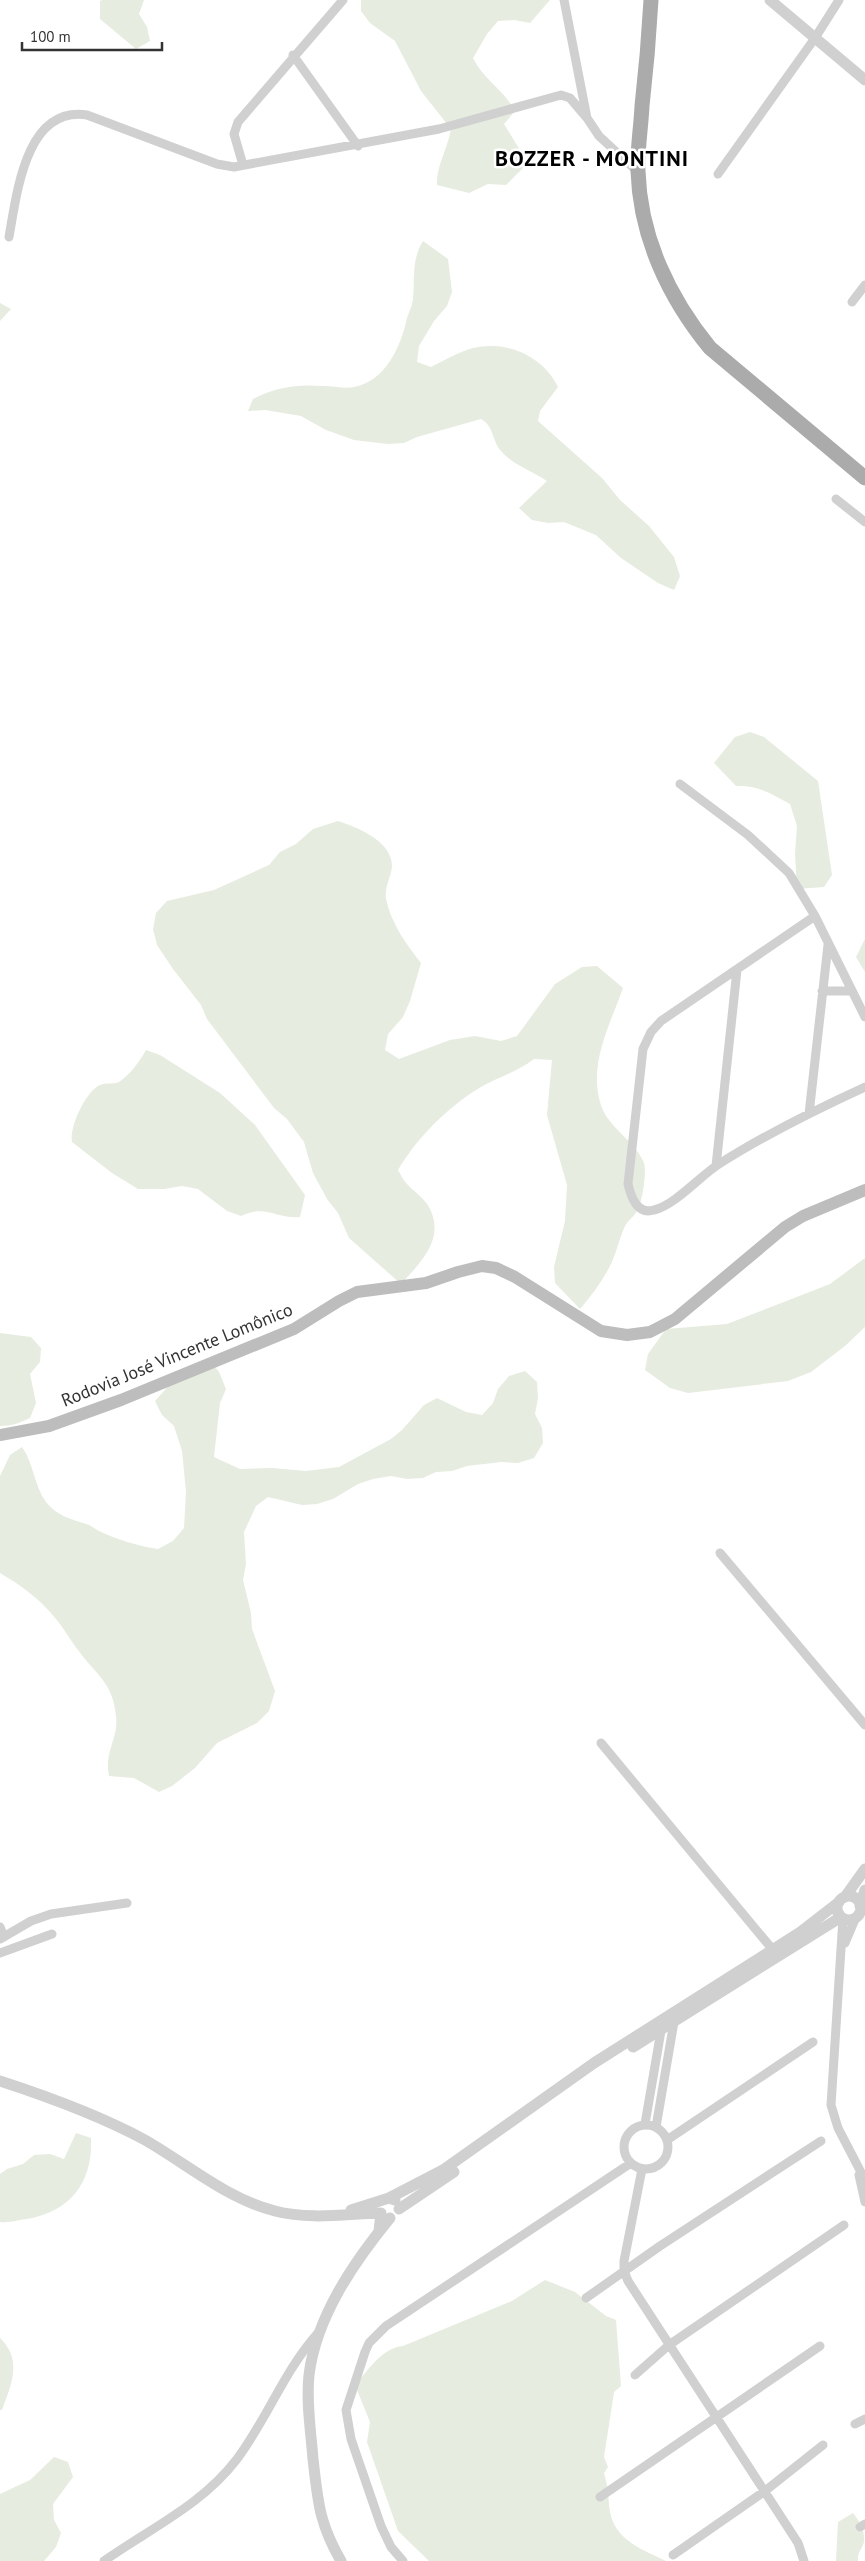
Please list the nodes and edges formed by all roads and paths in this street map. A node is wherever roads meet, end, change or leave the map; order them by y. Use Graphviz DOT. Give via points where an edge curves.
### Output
graph roads {
  1 [pos="343,0"];
  2 [pos="564,0"];
  3 [pos="652,0"];
  4 [pos="770,0"];
  5 [pos="839,0"];
  6 [pos="816,38"];
  7 [pos="293,55"];
  8 [pos="865,80"];
  9 [pos="587,118"];
  10 [pos="358,146"];
  11 [pos="243,165"];
  12 [pos="638,172"];
  13 [pos="718,174"];
  14 [pos="9,237"];
  15 [pos="865,285"];
  16 [pos="852,302"];
  17 [pos="861,474"];
  18 [pos="836,499"];
  19 [pos="865,522"];
  20 [pos="680,784"];
  21 [pos="814,916"];
  22 [pos="828,944"];
  23 [pos="737,970"];
  24 [pos="822,991"];
  25 [pos="852,991"];
  26 [pos="865,1017"];
  27 [pos="865,1087"];
  28 [pos="808,1114"];
  29 [pos="716,1166"];
  30 [pos="865,1190"];
  31 [pos="0,1435"];
  32 [pos="720,1553"];
  33 [pos="865,1725"];
  34 [pos="601,1743"];
  35 [pos="865,1869"];
  36 [pos="865,1890"];
  37 [pos="842,1899"];
  38 [pos="127,1903"];
  39 [pos="858,1911"];
  40 [pos="842,1917"];
  41 [pos="0,1927"];
  42 [pos="52,1934"];
  43 [pos="2,1938"];
  44 [pos="843,1948"];
  45 [pos="773,1950"];
  46 [pos="0,1953"];
  47 [pos="675,2017"];
  48 [pos="661,2026"];
  49 [pos="814,2042"];
  50 [pos="0,2081"];
  51 [pos="649,2096"];
  52 [pos="659,2098"];
  53 [pos="645,2124"];
  54 [pos="656,2127"];
  55 [pos="667,2140"];
  56 [pos="821,2141"];
  57 [pos="856,2162"];
  58 [pos="631,2163"];
  59 [pos="642,2168"];
  60 [pos="865,2180"];
  61 [pos="386,2200"];
  62 [pos="865,2202"];
  63 [pos="399,2209"];
  64 [pos="333,2215"];
  65 [pos="386,2215"];
  66 [pos="844,2225"];
  67 [pos="624,2271"];
  68 [pos="586,2298"];
  69 [pos="320,2331"];
  70 [pos="669,2345"];
  71 [pos="820,2346"];
  72 [pos="635,2375"];
  73 [pos="717,2419"];
  74 [pos="865,2419"];
  75 [pos="855,2424"];
  76 [pos="823,2445"];
  77 [pos="765,2491"];
  78 [pos="600,2497"];
  79 [pos="673,2555"];
  80 [pos="104,2561"];
  81 [pos="341,2561"];
  82 [pos="403,2561"];
  83 [pos="804,2561"];
  1 -- 7 [label="street"];
  2 -- 9 [label="street"];
  3 -- 12 [label="main road"];
  4 -- 6 [label="street"];
  5 -- 6 [label="street"];
  6 -- 8 [label="street"];
  6 -- 13 [label="street"];
  7 -- 10 [label="street"];
  7 -- 11 [label="street" via="235,128"];
  9 -- 10 [label="street" via="570,98 562,95 439,129"];
  9 -- 12 [label="street" via="599,136"];
  10 -- 11 [label="street"];
  11 -- 14 [label="street" via="226,167 87,115 65,115 48,125 36,138 18,193"];
  12 -- 17 [label="main road" via="646,226 655,257 690,324 724,362"];
  15 -- 16 [label="street"];
  18 -- 19 [label="street"];
  20 -- 21 [label="street" via="780,862"];
  21 -- 22 [label="street"];
  21 -- 23 [label="street"];
  22 -- 24 [label="street"];
  22 -- 25 [label="street"];
  23 -- 29 [label="street"];
  23 -- 29 [label="street" via="662,1021 642,1049 628,1184 631,1198 639,1207 653,1211"];
  24 -- 25 [label="street"];
  24 -- 28 [label="street"];
  25 -- 26 [label="street"];
  27 -- 28 [label="street"];
  28 -- 29 [label="street"];
  30 -- 31 [label="main road, Rodovia José Vincente Lomônico" via="785,1227 674,1319 650,1332 627,1335 602,1331 515,1277 496,1268 482,1266 426,1284 357,1292 286,1333 121,1400 49,1426"];
  32 -- 33 [label="street"];
  34 -- 45 [label="street"];
  35 -- 37 [label="street"];
  36 -- 39 [label="street"];
  37 -- 39 [label="street" via="856,1899"];
  37 -- 40 [label="street" via="837,1910"];
  37 -- 45 [label="street"];
  38 -- 43 [label="street" via="51,1914"];
  39 -- 40 [label="street" via="849,1919"];
  39 -- 44 [label="street"];
  40 -- 44 [label="street"];
  40 -- 47 [label="street"];
  41 -- 43 [label="street"];
  42 -- 46 [label="street"];
  44 -- 57 [label="street" via="831,2105 838,2128"];
  45 -- 47 [label="street"];
  47 -- 48 [label="street"];
  47 -- 52 [label="street"];
  48 -- 51 [label="street"];
  48 -- 61 [label="street" via="594,2063 443,2170"];
  48 -- 63 [label="street"];
  49 -- 55 [label="street"];
  50 -- 64 [label="street" via="125,2131 261,2207 308,2216"];
  51 -- 52 [label="street"];
  51 -- 53 [label="street"];
  52 -- 54 [label="street"];
  53 -- 54 [label="street"];
  53 -- 58 [label="street" via="634,2128 624,2142 625,2154"];
  54 -- 55 [label="street"];
  55 -- 59 [label="street" via="668,2151 663,2162 653,2168"];
  56 -- 67 [label="street"];
  57 -- 60 [label="street"];
  57 -- 62 [label="street"];
  58 -- 59 [label="street"];
  58 -- 82 [label="street" via="386,2326 369,2343 348,2398 347,2422 381,2526"];
  59 -- 67 [label="street"];
  61 -- 63 [label="street" via="396,2201"];
  61 -- 64 [label="street"];
  61 -- 65 [label="street" via="380,2208"];
  63 -- 65 [label="street" via="397,2214"];
  64 -- 65 [label="street"];
  65 -- 69 [label="street" via="380,2231 339,2292"];
  66 -- 70 [label="street"];
  67 -- 68 [label="street"];
  67 -- 70 [label="street"];
  69 -- 80 [label="street" via="292,2366 248,2442 225,2474 190,2506"];
  69 -- 81 [label="street" via="308,2389 312,2450 318,2510"];
  70 -- 72 [label="street"];
  70 -- 73 [label="street"];
  71 -- 73 [label="street"];
  73 -- 77 [label="street"];
  73 -- 78 [label="street"];
  74 -- 75 [label="street"];
  76 -- 77 [label="street"];
  77 -- 79 [label="street"];
  77 -- 83 [label="street" via="798,2543"];
}
